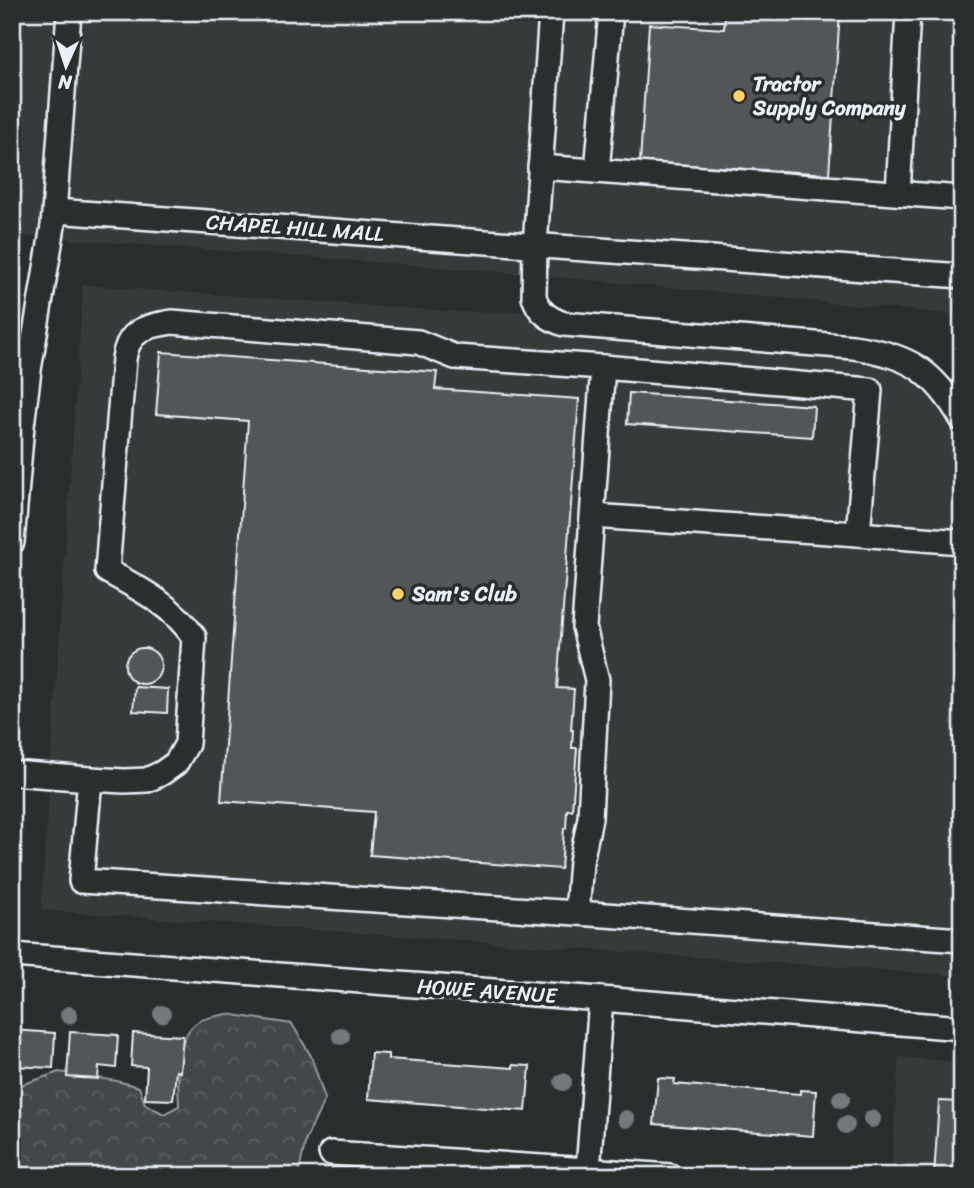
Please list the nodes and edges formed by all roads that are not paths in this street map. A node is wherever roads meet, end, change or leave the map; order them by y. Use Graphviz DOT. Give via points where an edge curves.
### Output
graph roads {
  1 [pos="69,12"];
  2 [pos="551,12"];
  3 [pos="611,12"];
  4 [pos="908,12"];
  5 [pos="540,167"];
  6 [pos="597,171"];
  7 [pos="898,194"];
  8 [pos="962,198"];
  9 [pos="55,211"];
  10 [pos="535,246"];
  11 [pos="962,276"];
  12 [pos="24,335"];
  13 [pos="603,367"];
  14 [pos="962,419"];
  15 [pos="593,516"];
  16 [pos="858,534"];
  17 [pos="12,539"];
  18 [pos="962,542"];
  19 [pos="12,773"];
  20 [pos="90,779"];
  21 [pos="577,913"];
  22 [pos="962,940"];
  23 [pos="12,955"];
  24 [pos="601,999"];
  25 [pos="962,1028"];
  26 [pos="331,1153"];
  27 [pos="588,1171"];
  28 [pos="670,1176"];
  1 -- 9 [label="street"];
  2 -- 5 [label="street"];
  3 -- 6 [label="street"];
  4 -- 7 [label="street"];
  5 -- 6 [label="street"];
  5 -- 10 [label="street"];
  6 -- 7 [label="street"];
  7 -- 8 [label="street"];
  9 -- 10 [label="street, CHAPEL HILL MALL"];
  9 -- 12 [label="street"];
  10 -- 11 [label="street, CHAPEL HILL MALL"];
  10 -- 14 [label="street" via="534,297 555,321 877,350 916,365 936,382"];
  12 -- 17 [label="street"];
  13 -- 15 [label="street"];
  13 -- 16 [label="street" via="870,390"];
  13 -- 20 [label="street" via="455,357 418,342 172,322 143,328 125,347 107,571 153,596 185,623 194,637 187,744 176,763 147,780"];
  15 -- 16 [label="street"];
  15 -- 21 [label="street" via="584,627 597,680 590,818"];
  16 -- 18 [label="street"];
  19 -- 20 [label="street"];
  20 -- 21 [label="street" via="81,881"];
  21 -- 22 [label="street"];
  23 -- 24 [label="street, HOWE AVENUE"];
  24 -- 25 [label="street, HOWE AVENUE"];
  24 -- 27 [label="street"];
  26 -- 27 [label="street"];
  27 -- 28 [label="street"];
}
